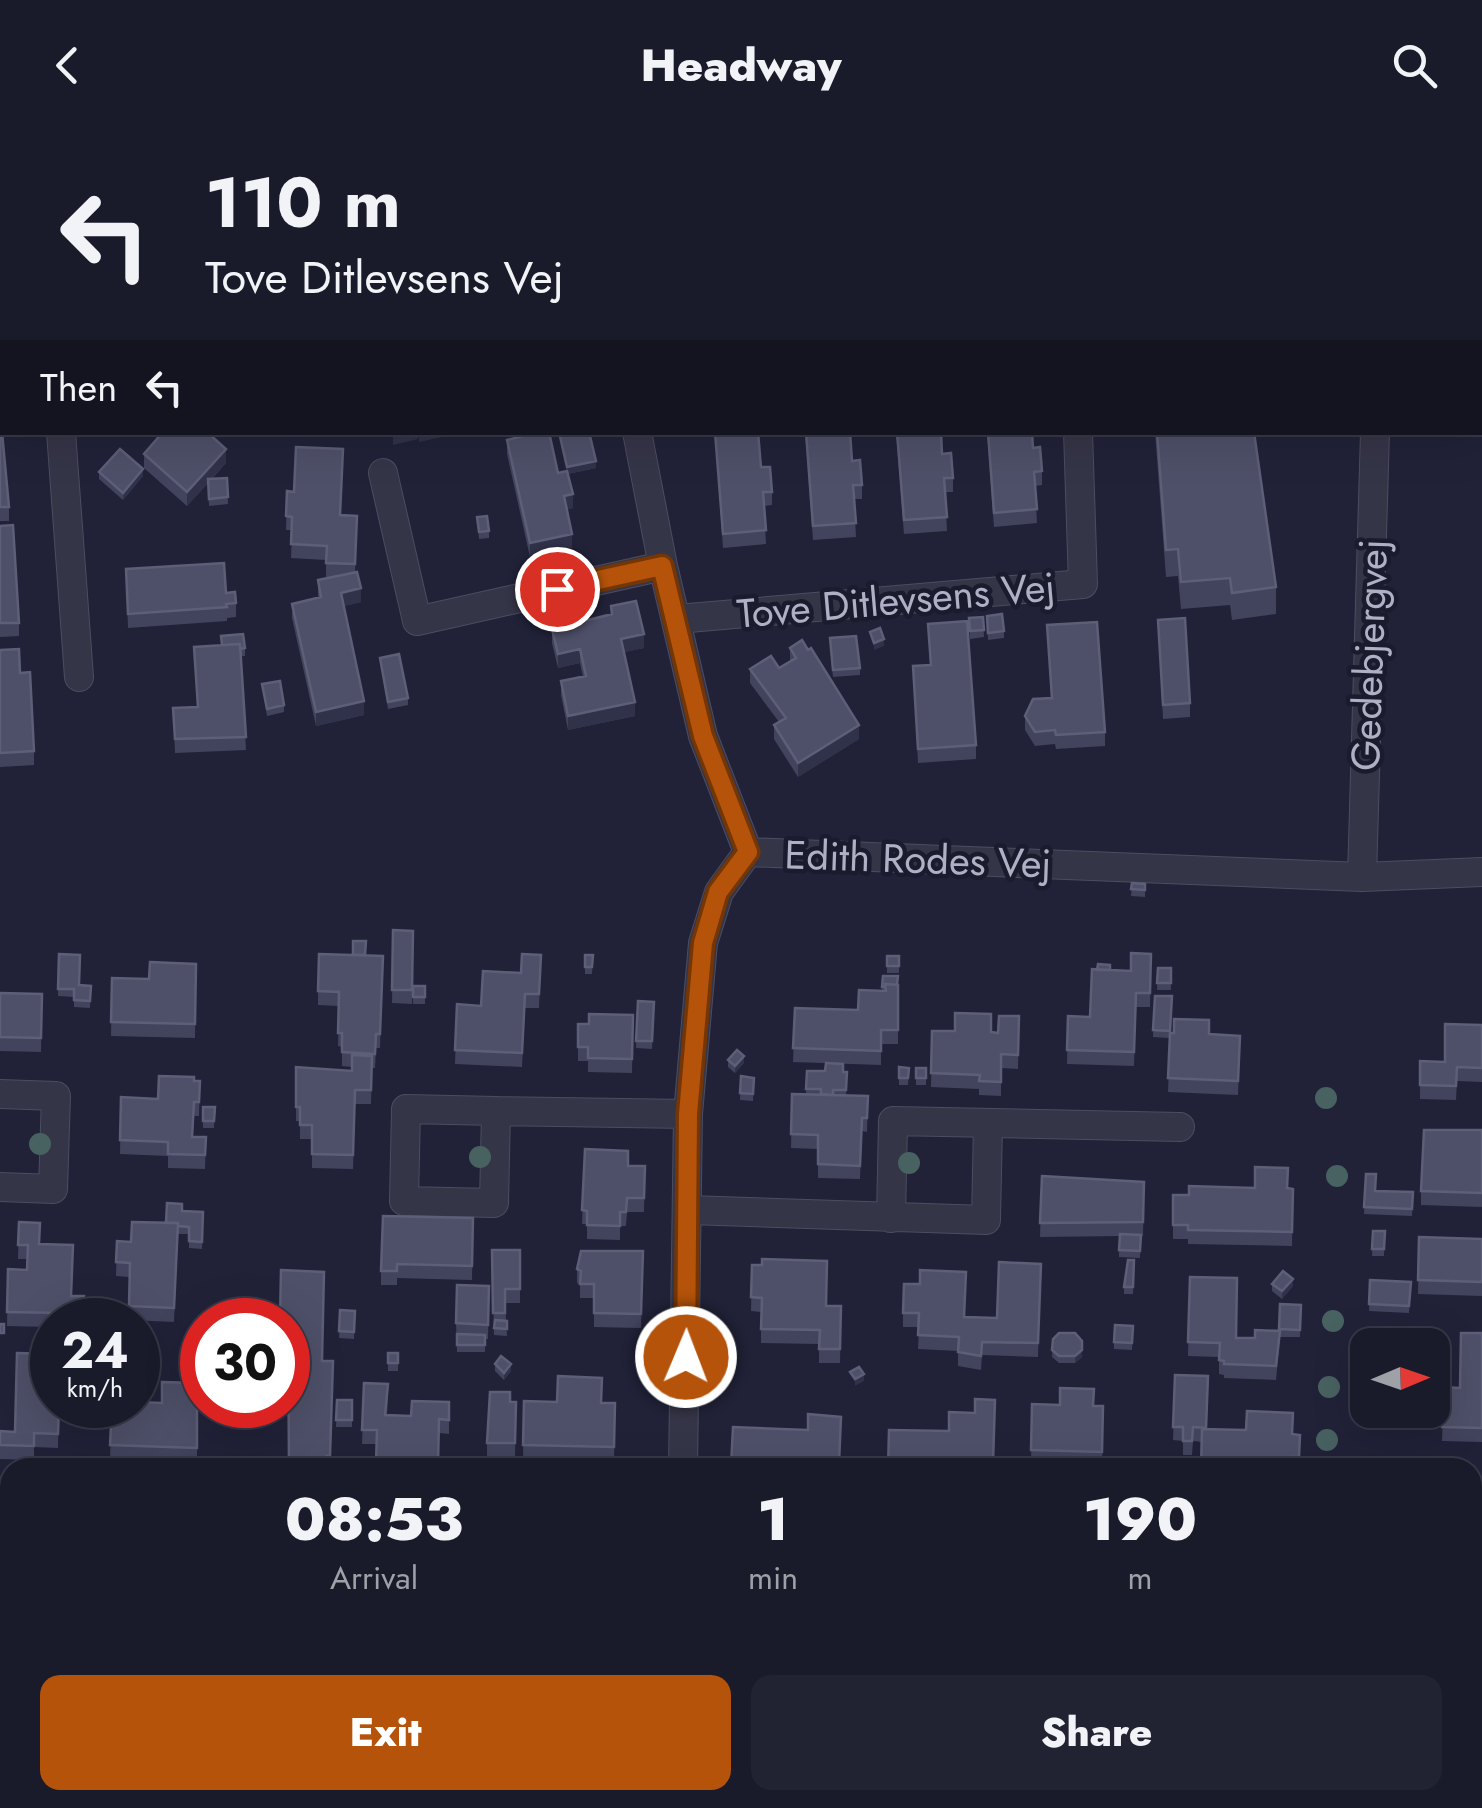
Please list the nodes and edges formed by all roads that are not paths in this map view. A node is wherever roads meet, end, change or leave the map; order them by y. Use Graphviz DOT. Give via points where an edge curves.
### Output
graph roads {
  1 [pos="61,435"];
  2 [pos="638,435"];
  3 [pos="1078,435"];
  4 [pos="1376,435"];
  5 [pos="384,474"];
  6 [pos="662,566"];
  7 [pos="677,620"];
  8 [pos="79,677"];
  9 [pos="748,852"];
  10 [pos="1482,872"];
  11 [pos="1362,877"];
  12 [pos="0,1094"];
  13 [pos="496,1111"];
  14 [pos="688,1114"];
  15 [pos="988,1123"];
  16 [pos="1180,1127"];
  17 [pos="0,1187"];
  18 [pos="689,1210"];
  19 [pos="892,1218"];
  20 [pos="684,1458"];
  1 -- 8 [label="street"];
  2 -- 6 [label="street, Tove Ditlevsens Vej"];
  3 -- 7 [label="street, Tove Ditlevsens Vej" via="1082,584"];
  4 -- 11 [label="street, Gedebjergvej"];
  5 -- 6 [label="street" via="417,621"];
  6 -- 7 [label="street, Tove Ditlevsens Vej"];
  7 -- 9 [label="street, Tove Ditlevsens Vej" via="703,736"];
  9 -- 11 [label="street, Edith Rodes Vej"];
  9 -- 14 [label="street, Edith Rodes Vej" via="718,892 703,943"];
  10 -- 11 [label="street, Edith Rodes Vej"];
  12 -- 17 [label="street" via="56,1096 53,1189"];
  13 -- 13 [label="street" via="494,1202 404,1201 406,1109"];
  13 -- 14 [label="street"];
  14 -- 18 [label="street, Edith Rodes Vej"];
  15 -- 16 [label="street"];
  15 -- 19 [label="street" via="986,1220"];
  15 -- 19 [label="street" via="893,1120"];
  18 -- 19 [label="street"];
  18 -- 20 [label="street, Edith Rodes Vej"];
}
